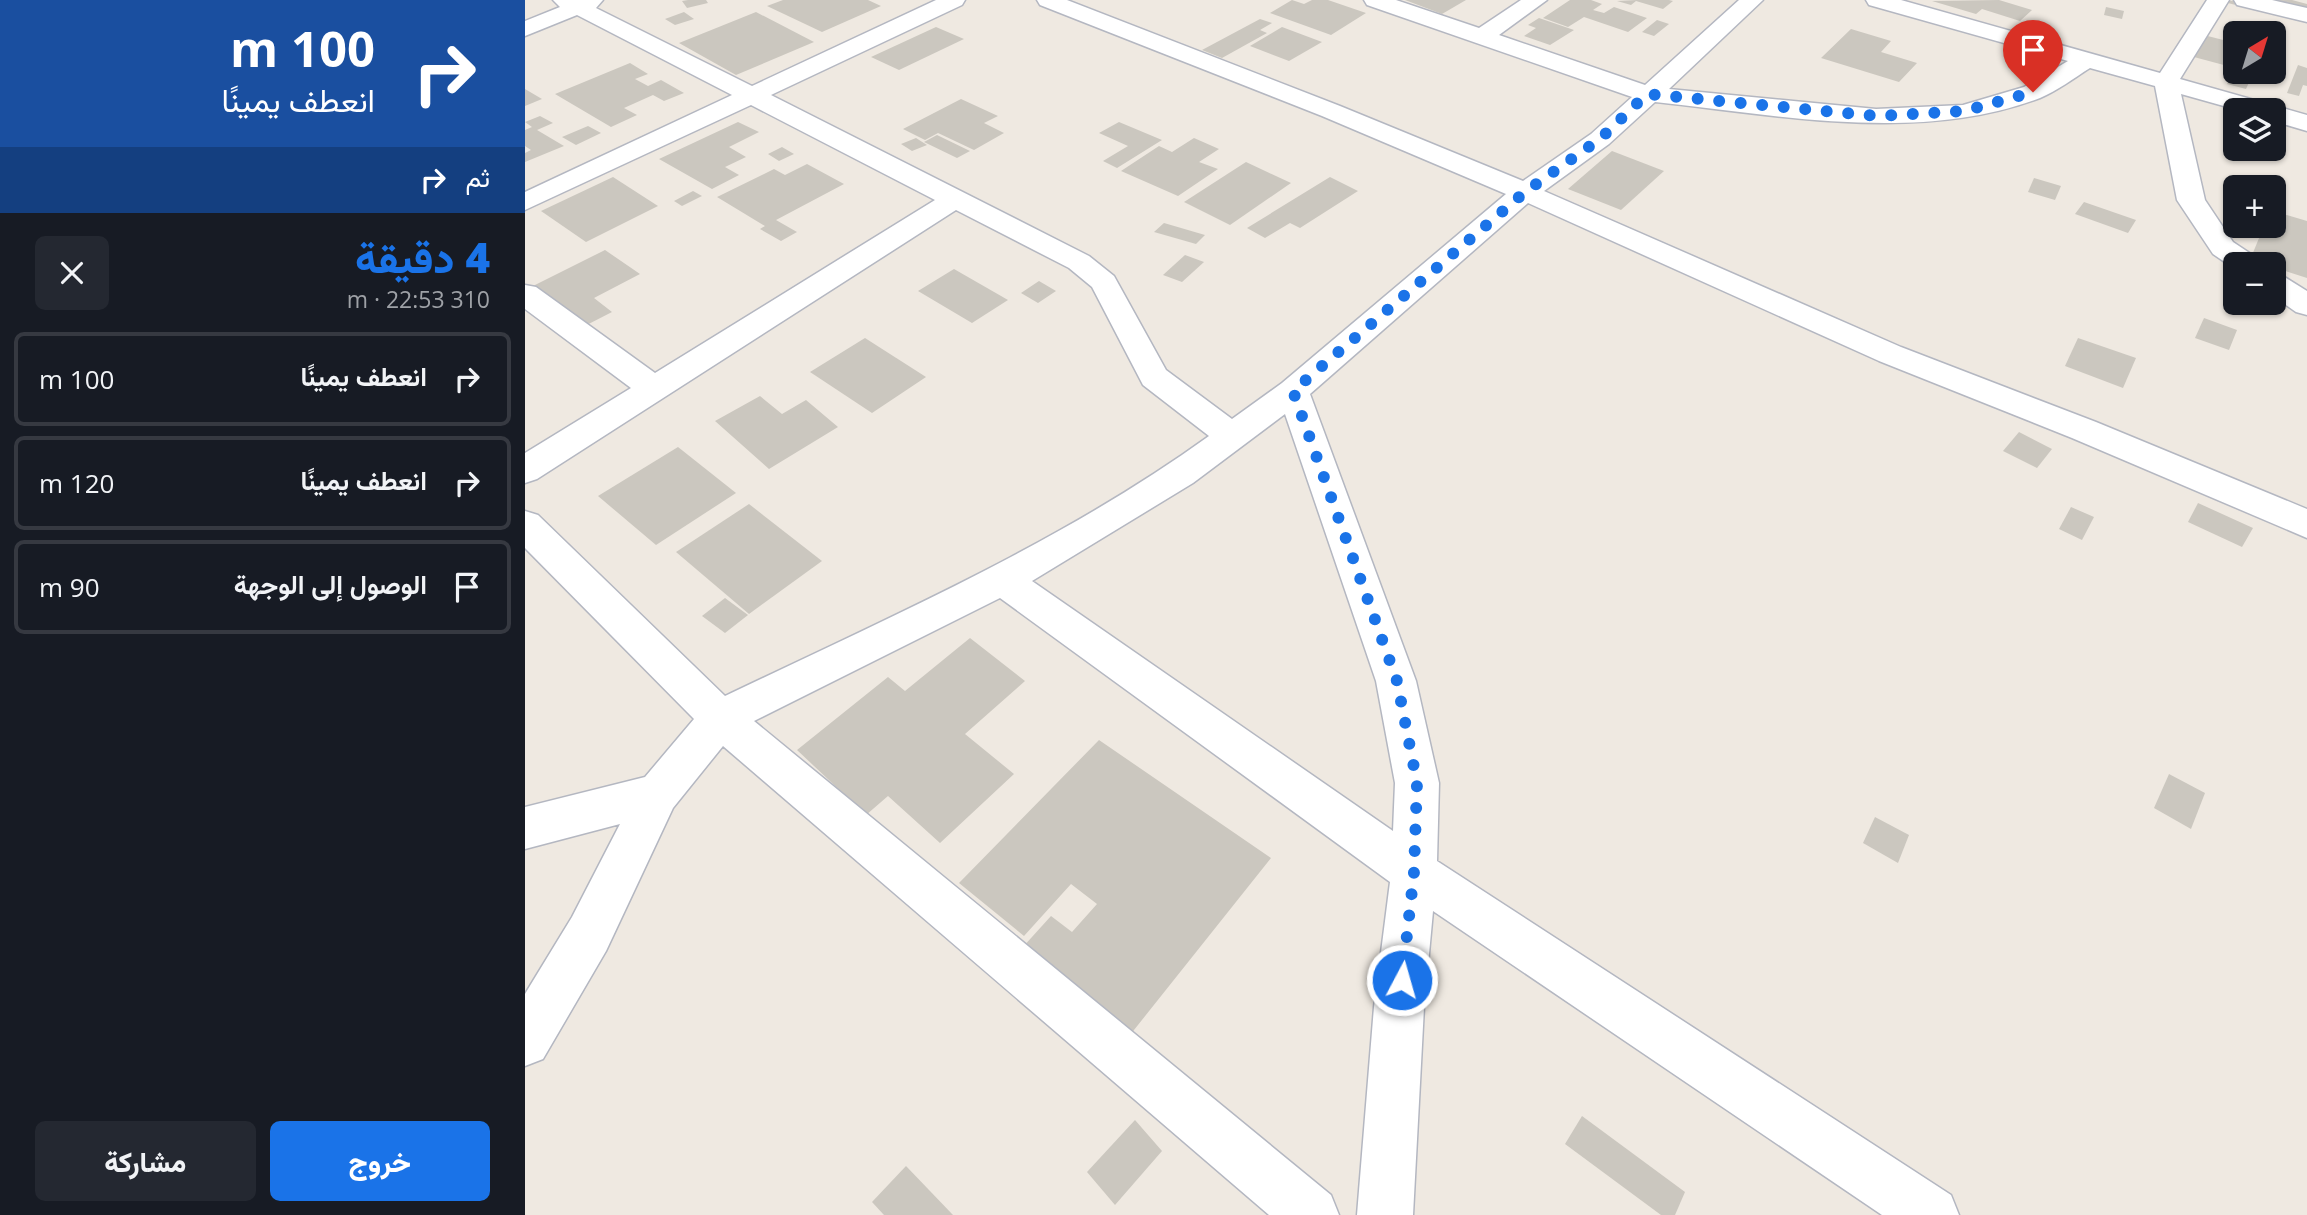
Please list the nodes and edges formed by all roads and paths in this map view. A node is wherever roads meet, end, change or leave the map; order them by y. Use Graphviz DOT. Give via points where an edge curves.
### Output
graph roads {
  1 [pos="954,0"];
  2 [pos="1048,0"];
  3 [pos="1375,0"];
  4 [pos="1536,0"];
  5 [pos="1752,0"];
  6 [pos="1877,0"];
  7 [pos="2218,0"];
  8 [pos="2245,0"];
  9 [pos="579,3"];
  10 [pos="2307,15"];
  11 [pos="525,29"];
  12 [pos="1481,37"];
  13 [pos="2087,60"];
  14 [pos="2165,82"];
  15 [pos="1647,94"];
  16 [pos="752,96"];
  17 [pos="2223,98"];
  18 [pos="2286,117"];
  19 [pos="2307,123"];
  20 [pos="1525,192"];
  21 [pos="955,199"];
  22 [pos="525,202"];
  23 [pos="2230,252"];
  24 [pos="2286,291"];
  25 [pos="525,294"];
  26 [pos="2307,305"];
  27 [pos="654,389"];
  28 [pos="1293,391"];
  29 [pos="1233,436"];
  30 [pos="525,470"];
  31 [pos="525,524"];
  32 [pos="2307,524"];
  33 [pos="1002,580"];
  34 [pos="720,718"];
  35 [pos="658,794"];
  36 [pos="525,828"];
  37 [pos="1414,872"];
  38 [pos="525,1041"];
  39 [pos="1311,1215"];
  40 [pos="1385,1215"];
  41 [pos="1931,1215"];
  1 -- 16 [label="street"];
  2 -- 20 [label="street"];
  3 -- 12 [label="street"];
  4 -- 12 [label="street"];
  5 -- 15 [label="street"];
  6 -- 13 [label="street"];
  7 -- 14 [label="street"];
  8 -- 10 [label="street"];
  9 -- 11 [label="street"];
  9 -- 16 [label="street"];
  12 -- 15 [label="street"];
  13 -- 14 [label="street"];
  13 -- 15 [label="street" via="2033,92 1964,111 1877,116"];
  14 -- 17 [label="street"];
  14 -- 23 [label="street" via="2191,200"];
  15 -- 20 [label="street" via="1600,139"];
  16 -- 21 [label="street"];
  16 -- 22 [label="street"];
  18 -- 19 [label="street"];
  20 -- 28 [label="street"];
  20 -- 32 [label="street" via="1890,354"];
  21 -- 27 [label="street"];
  21 -- 29 [label="street" via="1093,271 1114,299 1154,377"];
  24 -- 26 [label="street"];
  25 -- 27 [label="street"];
  27 -- 30 [label="street"];
  28 -- 29 [label="street"];
  28 -- 37 [label="street" via="1397,681 1417,783"];
  29 -- 33 [label="street" via="1181,474"];
  31 -- 34 [label="street"];
  33 -- 34 [label="street"];
  33 -- 37 [label="street"];
  34 -- 35 [label="street"];
  34 -- 39 [label="street"];
  35 -- 36 [label="street"];
  35 -- 38 [label="street" via="589,934"];
  37 -- 40 [label="street" via="1399,1007"];
  37 -- 41 [label="street"];
}
